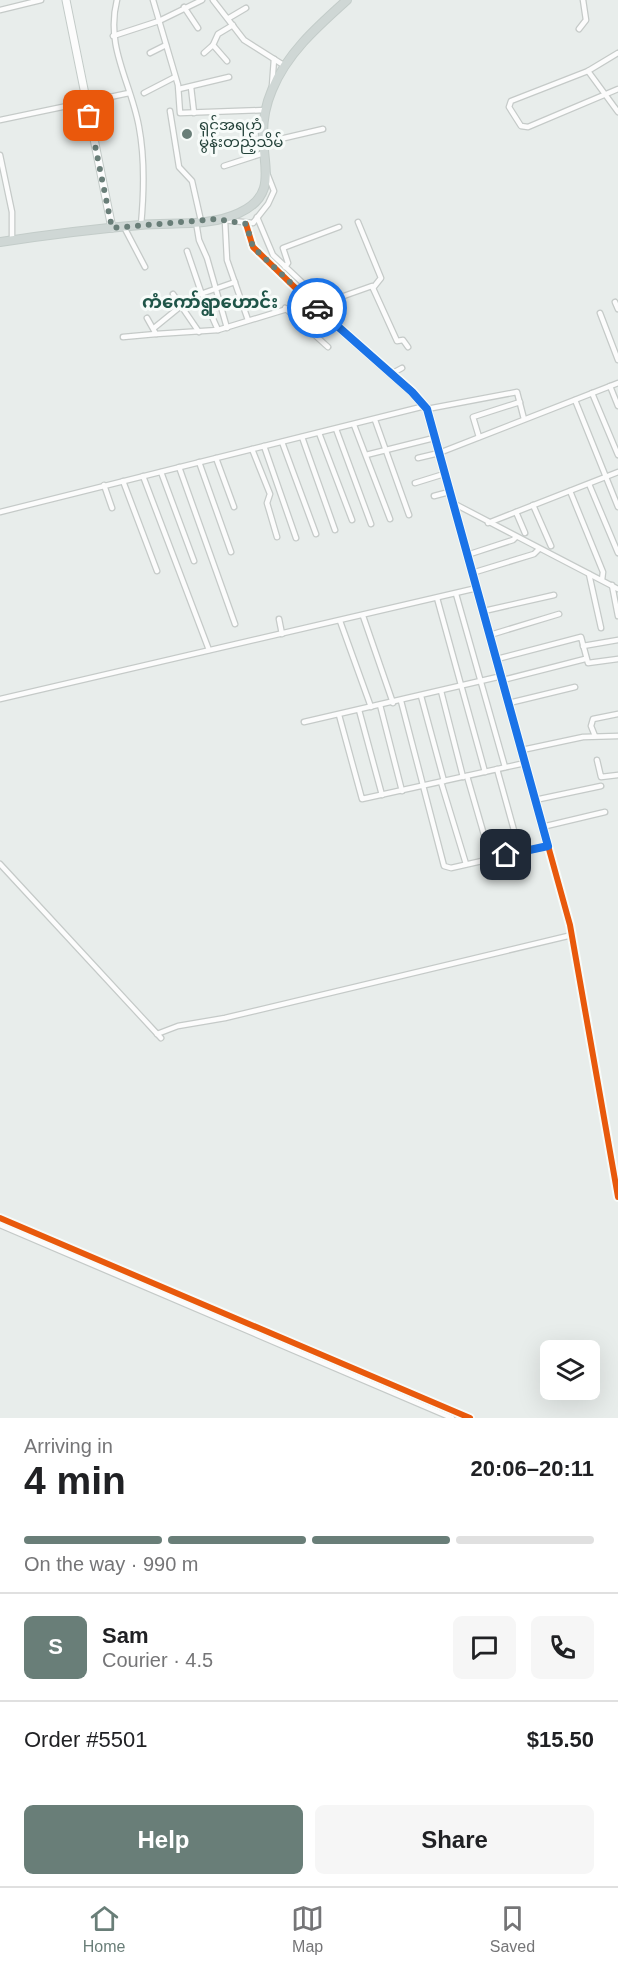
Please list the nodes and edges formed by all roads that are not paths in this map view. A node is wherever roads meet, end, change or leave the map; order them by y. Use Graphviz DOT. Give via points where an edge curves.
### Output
graph roads {
  1 [pos="41,0"];
  2 [pos="66,0"];
  3 [pos="117,0"];
  4 [pos="153,0"];
  5 [pos="201,0"];
  6 [pos="213,0"];
  7 [pos="347,0"];
  8 [pos="583,0"];
  9 [pos="184,7"];
  10 [pos="246,8"];
  11 [pos="0,10"];
  12 [pos="229,18"];
  13 [pos="159,21"];
  14 [pos="233,25"];
  15 [pos="198,28"];
  16 [pos="579,29"];
  17 [pos="113,36"];
  18 [pos="166,45"];
  19 [pos="213,45"];
  20 [pos="150,52"];
  21 [pos="204,53"];
  22 [pos="618,53"];
  23 [pos="274,59"];
  24 [pos="226,61"];
  25 [pos="285,66"];
  26 [pos="588,71"];
  27 [pos="175,77"];
  28 [pos="229,77"];
  29 [pos="191,87"];
  30 [pos="179,89"];
  31 [pos="272,89"];
  32 [pos="618,89"];
  33 [pos="129,93"];
  34 [pos="144,93"];
  35 [pos="606,95"];
  36 [pos="86,101"];
  37 [pos="265,110"];
  38 [pos="170,111"];
  39 [pos="618,112"];
  40 [pos="194,113"];
  41 [pos="0,120"];
  42 [pos="323,129"];
  43 [pos="263,143"];
  44 [pos="264,153"];
  45 [pos="0,154"];
  46 [pos="224,166"];
  47 [pos="267,173"];
  48 [pos="257,217"];
  49 [pos="221,220"];
  50 [pos="199,222"];
  51 [pos="358,222"];
  52 [pos="246,224"];
  53 [pos="141,225"];
  54 [pos="124,227"];
  55 [pos="339,227"];
  56 [pos="112,228"];
  57 [pos="12,240"];
  58 [pos="0,242"];
  59 [pos="188,251"];
  60 [pos="145,267"];
  61 [pos="285,267"];
  62 [pos="235,282"];
  63 [pos="216,288"];
  64 [pos="373,288"];
  65 [pos="201,292"];
  66 [pos="173,294"];
  67 [pos="310,302"];
  68 [pos="615,302"];
  69 [pos="180,305"];
  70 [pos="285,308"];
  71 [pos="618,309"];
  72 [pos="600,313"];
  73 [pos="147,318"];
  74 [pos="248,320"];
  75 [pos="227,328"];
  76 [pos="218,330"];
  77 [pos="155,331"];
  78 [pos="198,332"];
  79 [pos="123,337"];
  80 [pos="328,347"];
  81 [pos="408,347"];
  82 [pos="618,360"];
  83 [pos="402,368"];
  84 [pos="391,374"];
  85 [pos="618,383"];
  86 [pos="610,386"];
  87 [pos="592,393"];
  88 [pos="575,399"];
  89 [pos="520,402"];
  90 [pos="618,406"];
  91 [pos="426,408"];
  92 [pos="525,419"];
  93 [pos="375,420"];
  94 [pos="354,425"];
  95 [pos="336,429"];
  96 [pos="319,433"];
  97 [pos="302,437"];
  98 [pos="479,437"];
  99 [pos="434,438"];
  100 [pos="282,442"];
  101 [pos="264,446"];
  102 [pos="252,449"];
  103 [pos="386,451"];
  104 [pos="439,453"];
  105 [pos="366,455"];
  106 [pos="618,455"];
  107 [pos="216,458"];
  108 [pos="418,458"];
  109 [pos="199,462"];
  110 [pos="179,467"];
  111 [pos="161,472"];
  112 [pos="618,472"];
  113 [pos="444,474"];
  114 [pos="143,476"];
  115 [pos="604,478"];
  116 [pos="123,481"];
  117 [pos="415,483"];
  118 [pos="589,484"];
  119 [pos="104,485"];
  120 [pos="570,491"];
  121 [pos="449,492"];
  122 [pos="434,496"];
  123 [pos="453,503"];
  124 [pos="533,505"];
  125 [pos="234,507"];
  126 [pos="618,507"];
  127 [pos="112,508"];
  128 [pos="0,512"];
  129 [pos="516,512"];
  130 [pos="409,514"];
  131 [pos="390,519"];
  132 [pos="352,520"];
  133 [pos="488,523"];
  134 [pos="371,524"];
  135 [pos="335,530"];
  136 [pos="525,533"];
  137 [pos="316,534"];
  138 [pos="277,537"];
  139 [pos="296,537"];
  140 [pos="516,537"];
  141 [pos="551,546"];
  142 [pos="539,549"];
  143 [pos="231,552"];
  144 [pos="618,553"];
  145 [pos="467,555"];
  146 [pos="194,561"];
  147 [pos="157,571"];
  148 [pos="472,573"];
  149 [pos="589,574"];
  150 [pos="602,580"];
  151 [pos="612,585"];
  152 [pos="477,588"];
  153 [pos="618,589"];
  154 [pos="456,594"];
  155 [pos="554,595"];
  156 [pos="438,598"];
  157 [pos="484,611"];
  158 [pos="560,614"];
  159 [pos="363,616"];
  160 [pos="618,616"];
  161 [pos="279,619"];
  162 [pos="340,621"];
  163 [pos="235,624"];
  164 [pos="601,628"];
  165 [pos="282,634"];
  166 [pos="490,635"];
  167 [pos="618,640"];
  168 [pos="582,646"];
  169 [pos="209,650"];
  170 [pos="497,659"];
  171 [pos="585,659"];
  172 [pos="618,659"];
  173 [pos="502,678"];
  174 [pos="481,681"];
  175 [pos="461,686"];
  176 [pos="575,687"];
  177 [pos="441,691"];
  178 [pos="421,696"];
  179 [pos="0,699"];
  180 [pos="401,701"];
  181 [pos="393,703"];
  182 [pos="509,703"];
  183 [pos="380,705"];
  184 [pos="371,708"];
  185 [pos="359,710"];
  186 [pos="339,714"];
  187 [pos="618,714"];
  188 [pos="304,722"];
  189 [pos="618,735"];
  190 [pos="595,736"];
  191 [pos="522,750"];
  192 [pos="597,760"];
  193 [pos="525,763"];
  194 [pos="505,767"];
  195 [pos="497,769"];
  196 [pos="485,772"];
  197 [pos="465,776"];
  198 [pos="618,776"];
  199 [pos="442,782"];
  200 [pos="422,786"];
  201 [pos="601,786"];
  202 [pos="402,791"];
  203 [pos="382,795"];
  204 [pos="535,800"];
  205 [pos="605,812"];
  206 [pos="543,827"];
  207 [pos="548,846"];
  208 [pos="520,852"];
  209 [pos="491,859"];
  210 [pos="0,864"];
  211 [pos="466,864"];
  212 [pos="572,935"];
  213 [pos="618,1197"];
  214 [pos="0,1218"];
  215 [pos="0,1225"];
  216 [pos="452,1418"];
  217 [pos="470,1418"];
  1 -- 11 [label="street"];
  2 -- 36 [label="main road"];
  3 -- 17 [label="street"];
  4 -- 13 [label="street"];
  5 -- 9 [label="street"];
  6 -- 12 [label="street"];
  7 -- 25 [label="main road" via="308,36"];
  8 -- 16 [label="street" via="586,20"];
  9 -- 13 [label="street"];
  9 -- 15 [label="street"];
  10 -- 12 [label="street"];
  12 -- 14 [label="street"];
  13 -- 17 [label="street"];
  13 -- 18 [label="street"];
  14 -- 19 [label="street" via="218,34"];
  14 -- 23 [label="street" via="244,40"];
  17 -- 33 [label="street"];
  18 -- 20 [label="street"];
  18 -- 27 [label="street"];
  19 -- 21 [label="street"];
  19 -- 24 [label="street"];
  22 -- 26 [label="street"];
  23 -- 25 [label="street"];
  23 -- 31 [label="street"];
  25 -- 31 [label="main road"];
  26 -- 35 [label="street"];
  26 -- 35 [label="street" via="512,102 509,107 524,128"];
  27 -- 30 [label="street"];
  27 -- 34 [label="street"];
  28 -- 29 [label="street"];
  29 -- 30 [label="street"];
  29 -- 40 [label="street"];
  30 -- 40 [label="street" via="180,113"];
  31 -- 37 [label="main road"];
  32 -- 35 [label="street"];
  33 -- 36 [label="street"];
  33 -- 53 [label="street" via="142,156"];
  35 -- 39 [label="street"];
  36 -- 41 [label="street"];
  36 -- 56 [label="main road"];
  37 -- 40 [label="street"];
  37 -- 43 [label="main road"];
  38 -- 50 [label="street" via="179,167 192,181"];
  42 -- 43 [label="street"];
  43 -- 44 [label="main road"];
  44 -- 46 [label="street"];
  44 -- 47 [label="main road"];
  45 -- 57 [label="street" via="12,212"];
  47 -- 48 [label="street" via="274,191"];
  47 -- 49 [label="main road" via="263,190 249,207"];
  48 -- 52 [label="street"];
  48 -- 61 [label="street" via="273,255"];
  49 -- 50 [label="main road"];
  49 -- 52 [label="street"];
  49 -- 62 [label="street"];
  50 -- 53 [label="main road"];
  50 -- 63 [label="street" via="199,240"];
  51 -- 64 [label="street" via="381,278"];
  52 -- 67 [label="street" via="253,247"];
  53 -- 54 [label="main road"];
  54 -- 56 [label="main road"];
  54 -- 60 [label="street"];
  55 -- 61 [label="street" via="283,248 288,263"];
  56 -- 57 [label="main road"];
  57 -- 58 [label="main road"];
  59 -- 65 [label="street"];
  61 -- 64 [label="street" via="324,303"];
  62 -- 63 [label="street"];
  62 -- 74 [label="street"];
  63 -- 65 [label="street"];
  63 -- 75 [label="street"];
  64 -- 81 [label="street" via="397,341 403,340"];
  65 -- 69 [label="street"];
  65 -- 76 [label="street"];
  66 -- 69 [label="street"];
  67 -- 70 [label="street"];
  67 -- 84 [label="street"];
  68 -- 71 [label="street"];
  69 -- 77 [label="street"];
  69 -- 78 [label="street"];
  70 -- 74 [label="street"];
  70 -- 80 [label="street"];
  72 -- 82 [label="street"];
  73 -- 77 [label="street"];
  74 -- 75 [label="street"];
  75 -- 76 [label="street"];
  76 -- 78 [label="street"];
  77 -- 78 [label="street"];
  77 -- 79 [label="street"];
  83 -- 84 [label="street"];
  84 -- 91 [label="street"];
  85 -- 86 [label="street"];
  86 -- 87 [label="street"];
  86 -- 90 [label="street"];
  87 -- 88 [label="street"];
  87 -- 106 [label="street"];
  88 -- 92 [label="street"];
  88 -- 115 [label="street"];
  89 -- 91 [label="street" via="515,392"];
  89 -- 92 [label="street"];
  89 -- 98 [label="street" via="473,417"];
  91 -- 93 [label="street"];
  91 -- 99 [label="street"];
  92 -- 98 [label="street"];
  93 -- 94 [label="street"];
  93 -- 103 [label="street"];
  94 -- 95 [label="street"];
  94 -- 105 [label="street"];
  95 -- 96 [label="street"];
  95 -- 134 [label="street"];
  96 -- 97 [label="street"];
  96 -- 132 [label="street"];
  97 -- 100 [label="street"];
  97 -- 135 [label="street"];
  98 -- 104 [label="street"];
  99 -- 103 [label="street"];
  99 -- 104 [label="street"];
  100 -- 101 [label="street"];
  100 -- 137 [label="street"];
  101 -- 102 [label="street"];
  101 -- 139 [label="street"];
  102 -- 107 [label="street"];
  102 -- 138 [label="street" via="270,494 267,503"];
  103 -- 105 [label="street"];
  103 -- 130 [label="street"];
  104 -- 108 [label="street"];
  104 -- 113 [label="street"];
  105 -- 131 [label="street"];
  107 -- 109 [label="street"];
  107 -- 125 [label="street"];
  109 -- 110 [label="street"];
  109 -- 143 [label="street"];
  110 -- 111 [label="street"];
  110 -- 163 [label="street"];
  111 -- 114 [label="street"];
  111 -- 146 [label="street"];
  112 -- 115 [label="street"];
  113 -- 117 [label="street"];
  113 -- 121 [label="street"];
  114 -- 116 [label="street"];
  114 -- 169 [label="street"];
  115 -- 118 [label="street"];
  115 -- 126 [label="street"];
  116 -- 119 [label="street"];
  116 -- 147 [label="street"];
  118 -- 120 [label="street"];
  118 -- 144 [label="street"];
  119 -- 127 [label="street"];
  119 -- 128 [label="street"];
  120 -- 124 [label="street"];
  120 -- 150 [label="street" via="603,572"];
  121 -- 122 [label="street"];
  121 -- 123 [label="street"];
  123 -- 133 [label="street"];
  123 -- 145 [label="street"];
  124 -- 129 [label="street"];
  124 -- 141 [label="street"];
  129 -- 133 [label="street"];
  129 -- 136 [label="street"];
  133 -- 140 [label="street"];
  140 -- 142 [label="street"];
  140 -- 145 [label="street"];
  142 -- 148 [label="street" via="534,554"];
  142 -- 149 [label="street"];
  145 -- 148 [label="street"];
  148 -- 152 [label="street"];
  149 -- 150 [label="street"];
  149 -- 164 [label="street"];
  150 -- 151 [label="street"];
  151 -- 153 [label="street"];
  151 -- 160 [label="street"];
  152 -- 154 [label="street"];
  152 -- 157 [label="street"];
  154 -- 156 [label="street"];
  154 -- 174 [label="street"];
  155 -- 157 [label="street"];
  156 -- 159 [label="street"];
  156 -- 175 [label="street"];
  157 -- 166 [label="street"];
  158 -- 166 [label="street"];
  159 -- 162 [label="street"];
  159 -- 181 [label="street"];
  161 -- 165 [label="street"];
  162 -- 165 [label="street"];
  162 -- 184 [label="street"];
  165 -- 169 [label="street"];
  166 -- 170 [label="street"];
  167 -- 168 [label="street"];
  168 -- 170 [label="street" via="581,637"];
  168 -- 171 [label="street"];
  169 -- 179 [label="street"];
  170 -- 173 [label="street"];
  171 -- 172 [label="street" via="588,663"];
  171 -- 173 [label="street"];
  173 -- 174 [label="street"];
  173 -- 182 [label="street"];
  174 -- 175 [label="street"];
  174 -- 194 [label="street"];
  175 -- 177 [label="street"];
  175 -- 196 [label="street"];
  176 -- 182 [label="street"];
  177 -- 178 [label="street"];
  177 -- 197 [label="street"];
  178 -- 180 [label="street"];
  178 -- 199 [label="street"];
  180 -- 181 [label="street"];
  180 -- 200 [label="street"];
  181 -- 183 [label="street"];
  182 -- 191 [label="street"];
  183 -- 184 [label="street"];
  183 -- 202 [label="street"];
  184 -- 185 [label="street"];
  185 -- 186 [label="street"];
  185 -- 203 [label="street"];
  186 -- 188 [label="street"];
  186 -- 203 [label="street" via="359,795 362,799"];
  187 -- 190 [label="street" via="593,719"];
  189 -- 190 [label="street"];
  190 -- 191 [label="street"];
  191 -- 193 [label="street"];
  192 -- 198 [label="street" via="601,777"];
  193 -- 194 [label="street"];
  193 -- 204 [label="street"];
  194 -- 195 [label="street"];
  195 -- 196 [label="street"];
  195 -- 208 [label="street"];
  196 -- 197 [label="street"];
  197 -- 199 [label="street"];
  197 -- 209 [label="street"];
  199 -- 200 [label="street"];
  199 -- 211 [label="street"];
  200 -- 202 [label="street"];
  200 -- 211 [label="street" via="444,866 447,869"];
  201 -- 204 [label="street"];
  202 -- 203 [label="street"];
  204 -- 206 [label="street"];
  205 -- 206 [label="street"];
  206 -- 207 [label="street"];
  207 -- 208 [label="street"];
  207 -- 212 [label="street"];
  208 -- 209 [label="street"];
  209 -- 211 [label="street"];
  210 -- 212 [label="street" via="159,1036 178,1026"];
  212 -- 213 [label="street"];
  214 -- 217 [label="street"];
  215 -- 216 [label="street"];
}
